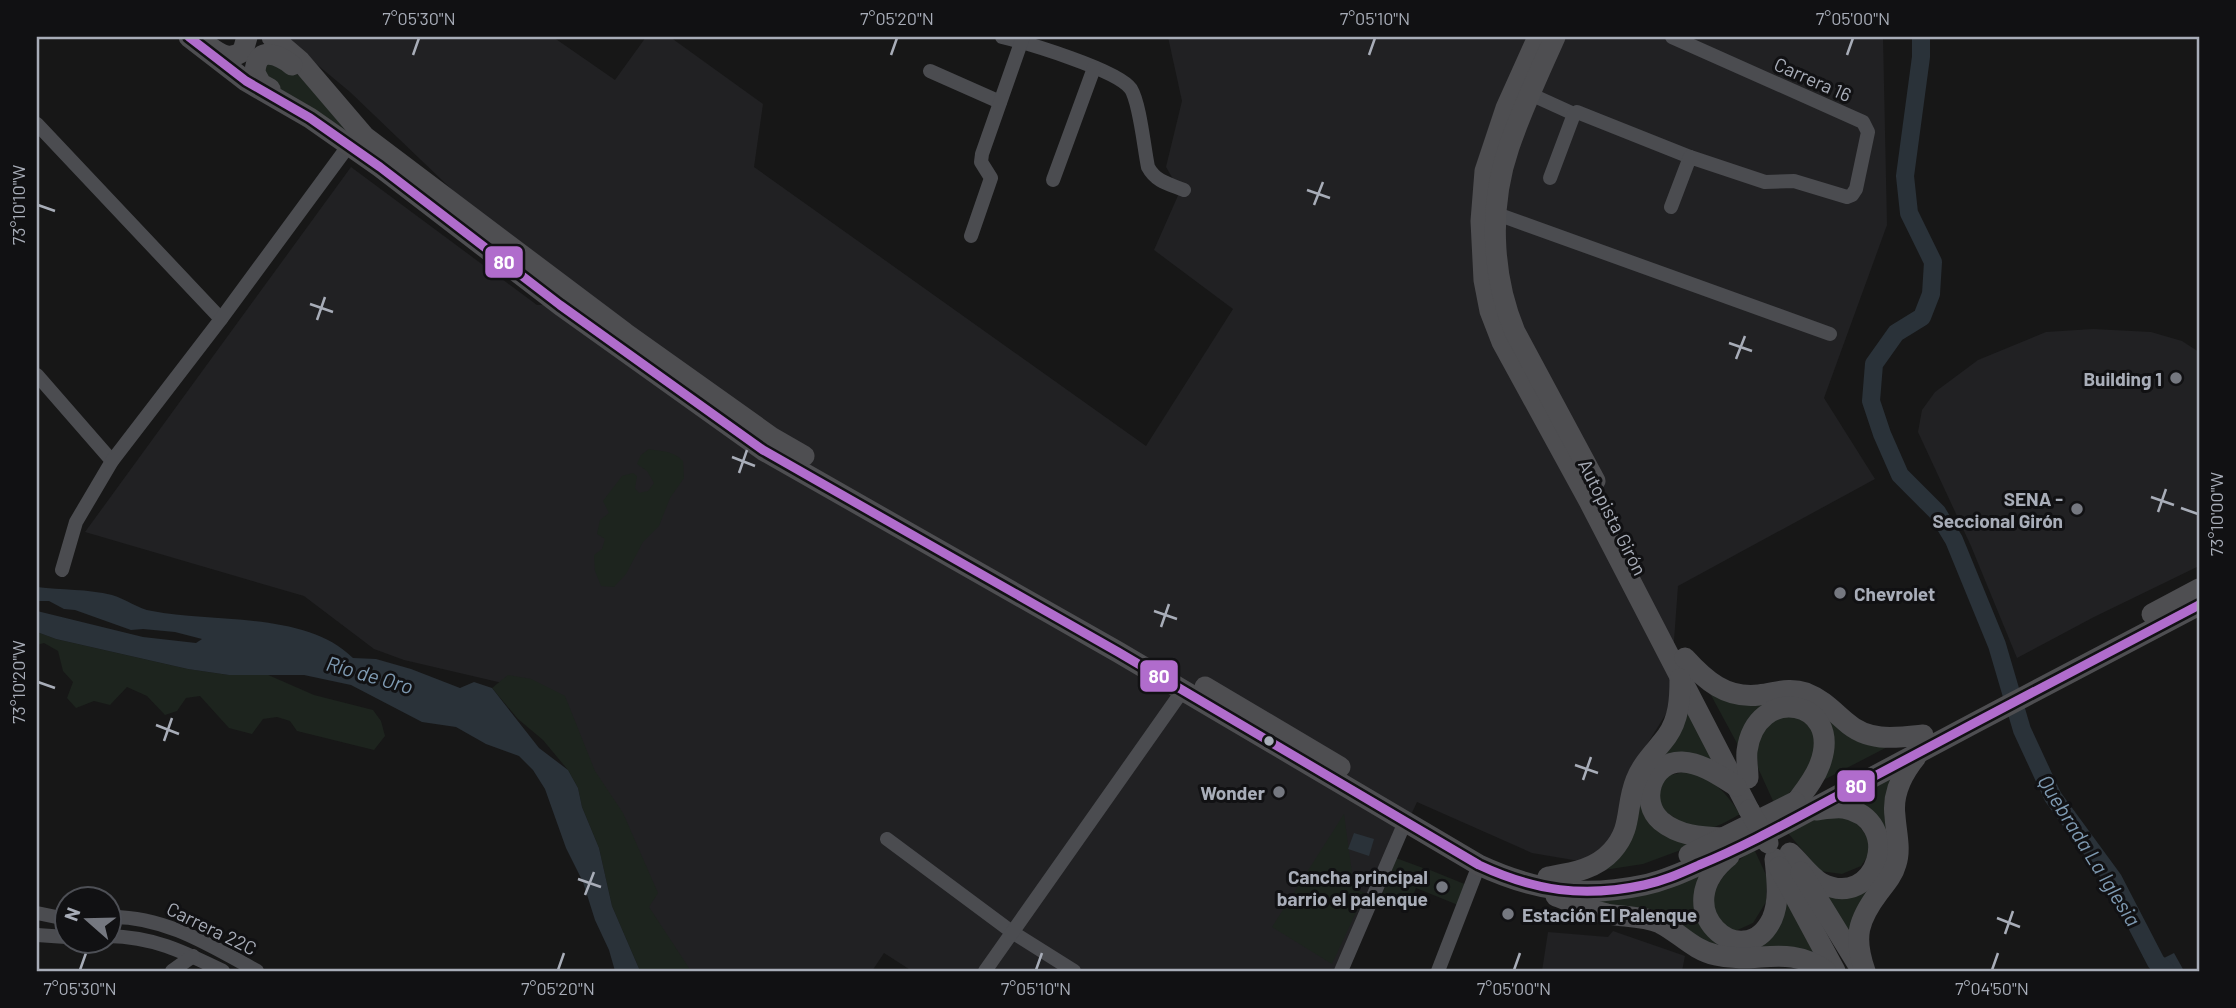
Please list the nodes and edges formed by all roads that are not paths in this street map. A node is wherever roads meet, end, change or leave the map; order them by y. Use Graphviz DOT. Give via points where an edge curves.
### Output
graph roads {
  1 [pos="189,37"];
  2 [pos="198,37"];
  3 [pos="247,37"];
  4 [pos="272,37"];
  5 [pos="1002,37"];
  6 [pos="1538,37"];
  7 [pos="1555,37"];
  8 [pos="1672,37"];
  9 [pos="1023,39"];
  10 [pos="1094,68"];
  11 [pos="930,71"];
  12 [pos="328,92"];
  13 [pos="1530,94"];
  14 [pos="1000,102"];
  15 [pos="1574,114"];
  16 [pos="310,118"];
  17 [pos="37,124"];
  18 [pos="349,145"];
  19 [pos="1690,157"];
  20 [pos="1550,178"];
  21 [pos="1053,180"];
  22 [pos="1184,190"];
  23 [pos="1671,208"];
  24 [pos="1497,214"];
  25 [pos="971,236"];
  26 [pos="221,319"];
  27 [pos="1830,334"];
  28 [pos="37,375"];
  29 [pos="111,461"];
  30 [pos="62,569"];
  31 [pos="2199,589"];
  32 [pos="2199,606"];
  33 [pos="1682,667"];
  34 [pos="2030,686"];
  35 [pos="1183,690"];
  36 [pos="1921,744"];
  37 [pos="1743,783"];
  38 [pos="1804,805"];
  39 [pos="1405,822"];
  40 [pos="1769,832"];
  41 [pos="887,839"];
  42 [pos="1730,844"];
  43 [pos="1479,865"];
  44 [pos="1548,877"];
  45 [pos="1528,885"];
  46 [pos="122,916"];
  47 [pos="1012,932"];
  48 [pos="122,936"];
  49 [pos="193,956"];
  50 [pos="172,971"];
  51 [pos="223,971"];
  52 [pos="257,971"];
  53 [pos="985,971"];
  54 [pos="1074,971"];
  55 [pos="1341,971"];
  56 [pos="1438,971"];
  57 [pos="1826,971"];
  58 [pos="1835,971"];
  59 [pos="1863,971"];
  1 -- 16 [label="highway" via="246,81"];
  2 -- 3 [label="highway" via="229,57 243,51"];
  4 -- 12 [label="highway"];
  5 -- 9 [label="street"];
  6 -- 33 [label="highway, Autopista Girón" via="1506,108 1485,171 1481,221 1490,311 1502,342"];
  7 -- 13 [label="highway, Autopista Girón"];
  8 -- 19 [label="street, Carrera 16" via="1863,122 1868,132 1856,189 1847,197 1794,181 1765,182"];
  9 -- 10 [label="street"];
  9 -- 14 [label="street"];
  10 -- 21 [label="street"];
  10 -- 22 [label="street" via="1130,87 1148,167 1161,182"];
  11 -- 14 [label="street"];
  12 -- 16 [label="highway" via="277,54 257,62 255,74 261,84"];
  12 -- 44 [label="highway" via="365,137 385,153 771,437 1254,715 1485,854"];
  13 -- 15 [label="street"];
  13 -- 24 [label="highway, Autopista Girón" via="1508,148"];
  14 -- 25 [label="street" via="981,162 991,178"];
  15 -- 19 [label="street" via="1580,112"];
  15 -- 20 [label="street"];
  16 -- 18 [label="highway"];
  17 -- 26 [label="street"];
  18 -- 26 [label="street"];
  18 -- 35 [label="highway" via="560,305 764,450"];
  19 -- 23 [label="street"];
  24 -- 27 [label="street"];
  24 -- 33 [label="highway, Autopista Girón" via="1497,263 1507,312"];
  26 -- 29 [label="street"];
  28 -- 29 [label="street"];
  29 -- 30 [label="street" via="76,523"];
  31 -- 34 [label="highway"];
  32 -- 34 [label="highway"];
  33 -- 36 [label="highway" via="1729,693 1745,696 1793,689 1810,694 1862,733"];
  33 -- 37 [label="highway, Autopista Girón"];
  33 -- 44 [label="highway" via="1673,725 1640,771 1620,840 1588,868"];
  34 -- 36 [label="highway"];
  35 -- 39 [label="highway"];
  35 -- 47 [label="street"];
  36 -- 38 [label="highway"];
  36 -- 59 [label="highway" via="1896,795 1896,863 1860,923 1857,939"];
  37 -- 38 [label="highway" via="1747,751 1758,724 1777,707 1802,708 1821,725 1823,751"];
  37 -- 40 [label="highway, Autopista Girón"];
  37 -- 42 [label="highway" via="1680,762 1668,765 1651,785 1652,810 1660,820 1686,834"];
  38 -- 40 [label="highway"];
  38 -- 40 [label="highway" via="1843,808 1871,825 1880,849 1878,861 1861,883 1848,887 1821,883"];
  39 -- 43 [label="highway"];
  39 -- 55 [label="street"];
  40 -- 42 [label="highway"];
  40 -- 42 [label="highway" via="1777,894 1772,919 1764,930 1743,940 1731,940 1711,928 1703,904 1712,875"];
  40 -- 58 [label="highway, Autopista Girón"];
  40 -- 59 [label="highway, Autopista Girón"];
  41 -- 47 [label="street"];
  42 -- 44 [label="highway" via="1637,874 1597,881"];
  42 -- 45 [label="highway" via="1668,878 1630,888 1571,892"];
  43 -- 45 [label="highway"];
  43 -- 56 [label="street"];
  45 -- 57 [label="highway" via="1606,914 1659,923 1712,955 1786,956"];
  46 -- 52 [label="street, Carrera 22C" via="158,922"];
  47 -- 53 [label="street"];
  47 -- 54 [label="street"];
  48 -- 49 [label="street, Carrera 22C" via="158,942"];
  49 -- 50 [label="street"];
  49 -- 51 [label="street, Carrera 22C"];
}
